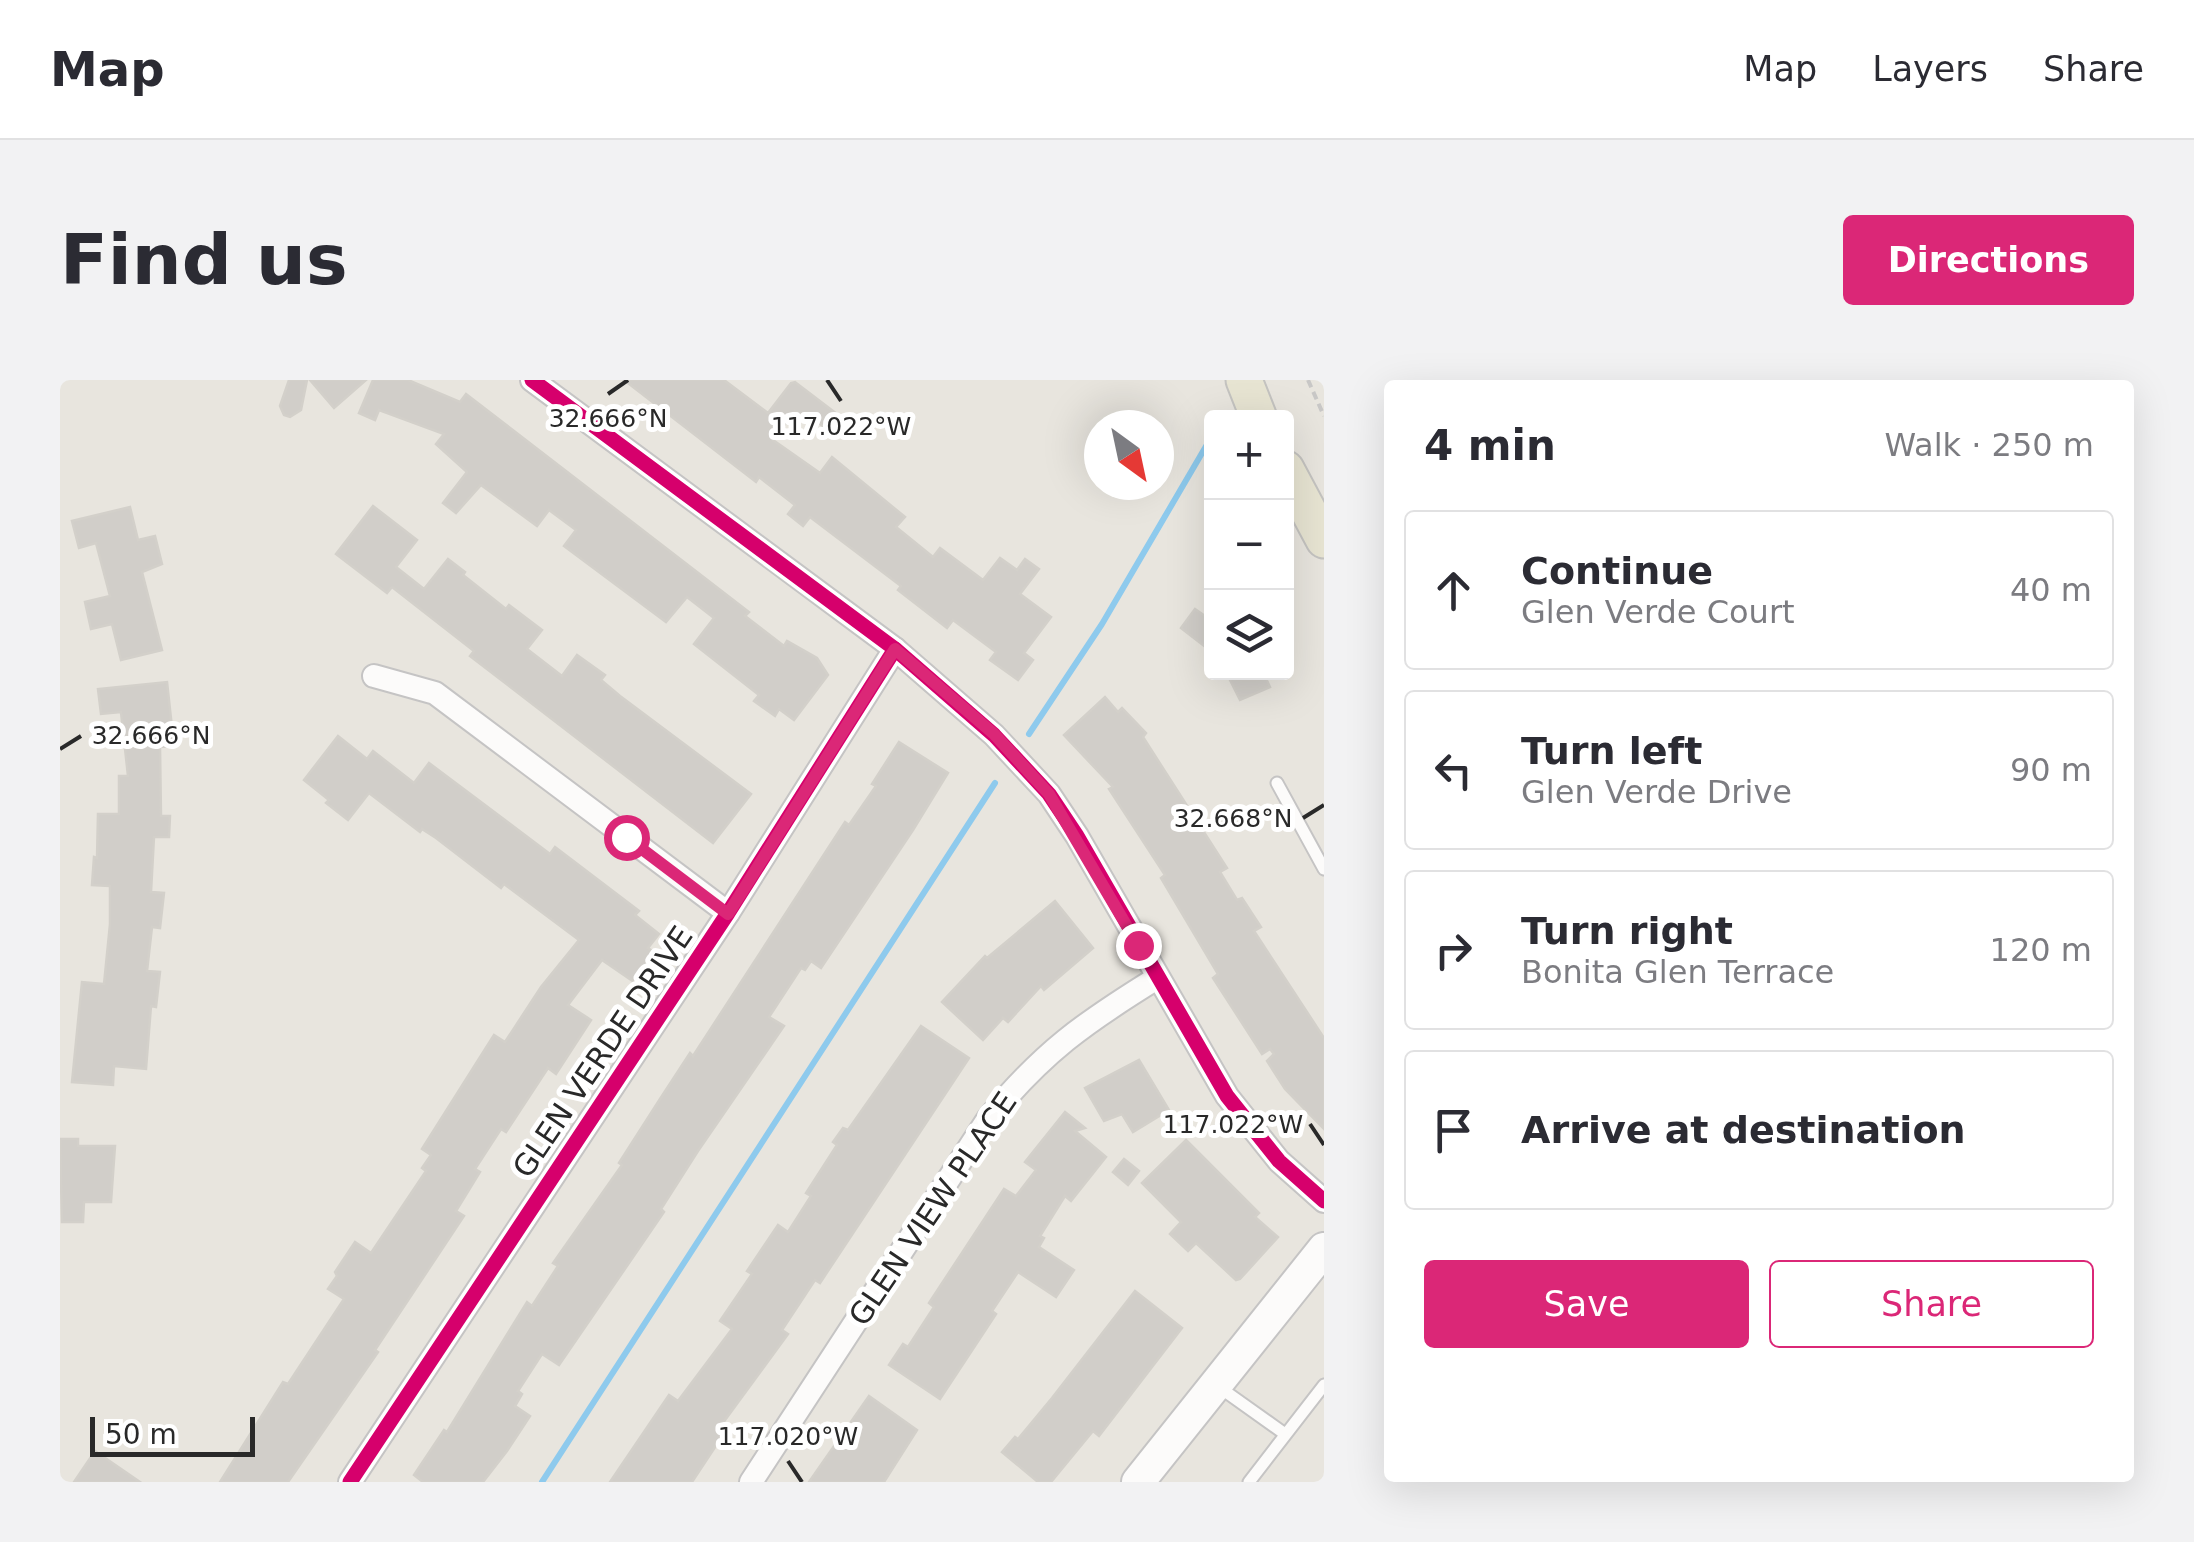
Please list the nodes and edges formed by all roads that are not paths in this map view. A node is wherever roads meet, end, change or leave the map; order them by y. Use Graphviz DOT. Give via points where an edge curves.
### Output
graph roads {
  1 [pos="532,380"];
  2 [pos="1244,380"];
  3 [pos="1256,410"];
  4 [pos="1294,485"];
  5 [pos="1324,540"];
  6 [pos="895,649"];
  7 [pos="374,676"];
  8 [pos="1277,784"];
  9 [pos="1324,869"];
  10 [pos="728,914"];
  11 [pos="1157,978"];
  12 [pos="1324,1202"];
  13 [pos="1324,1248"];
  14 [pos="1216,1384"];
  15 [pos="1324,1385"];
  16 [pos="1284,1434"];
  17 [pos="350,1482"];
  18 [pos="751,1482"];
  19 [pos="1138,1482"];
  20 [pos="1248,1482"];
  1 -- 6 [label="street"];
  2 -- 3 [label="main road"];
  4 -- 5 [label="main road"];
  6 -- 10 [label="street, GLEN VERDE DRIVE"];
  6 -- 11 [label="street" via="994,734 1049,794"];
  7 -- 10 [label="street" via="435,694"];
  8 -- 9 [label="lane"];
  10 -- 17 [label="street, GLEN VERDE DRIVE"];
  11 -- 12 [label="street" via="1227,1096 1279,1161"];
  11 -- 18 [label="street, GLEN VIEW PLACE" via="1087,1020 1024,1074"];
  13 -- 14 [label="main road"];
  14 -- 16 [label="lane"];
  14 -- 19 [label="main road"];
  15 -- 16 [label="lane"];
  16 -- 20 [label="lane"];
}
